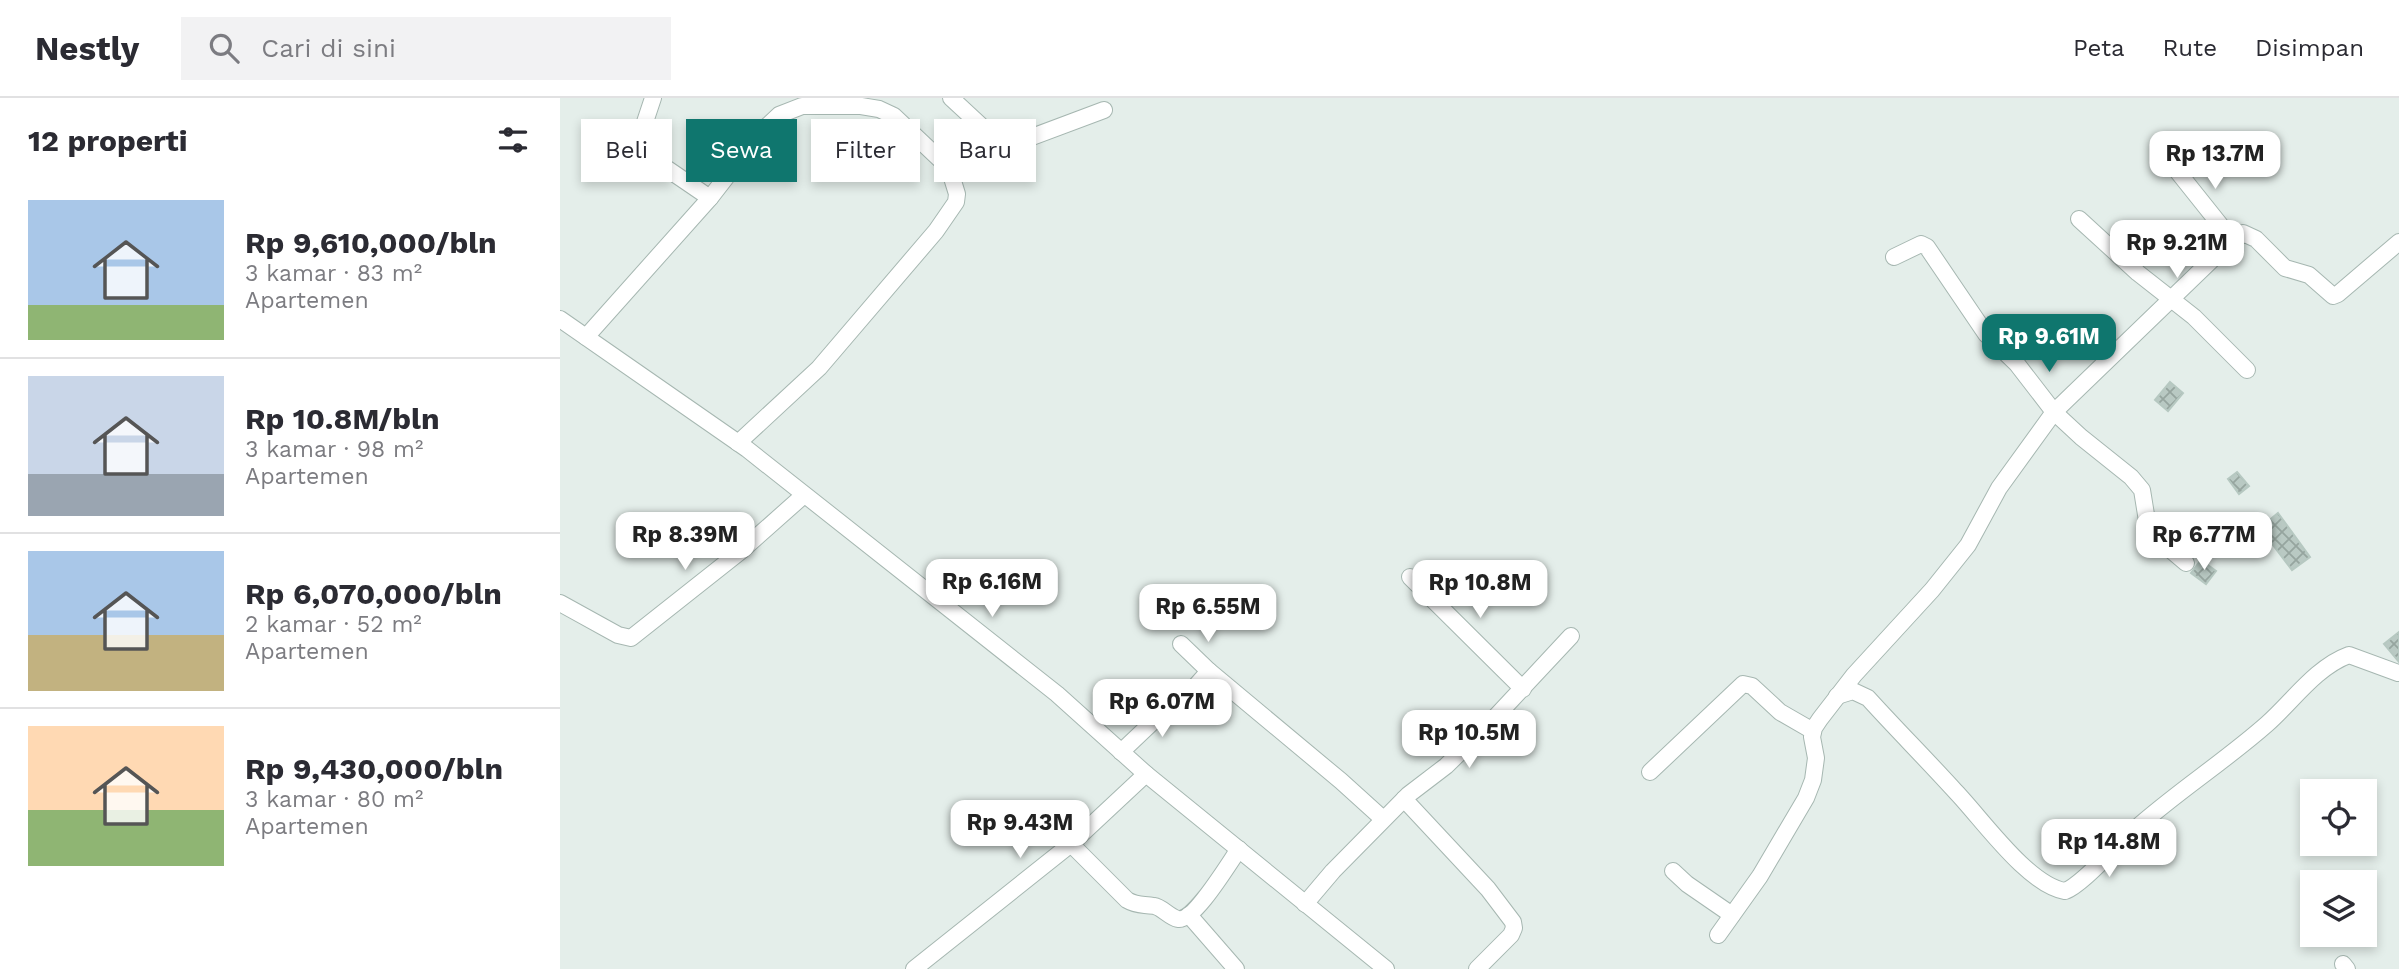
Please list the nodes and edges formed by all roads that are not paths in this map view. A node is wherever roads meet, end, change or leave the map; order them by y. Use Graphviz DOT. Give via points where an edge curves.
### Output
graph roads {
  1 [pos="653,98"];
  2 [pos="951,98"];
  3 [pos="1104,110"];
  4 [pos="974,119"];
  5 [pos="1036,135"];
  6 [pos="934,154"];
  7 [pos="2170,162"];
  8 [pos="953,182"];
  9 [pos="710,198"];
  10 [pos="2079,219"];
  11 [pos="2233,241"];
  12 [pos="2399,242"];
  13 [pos="1894,257"];
  14 [pos="2171,298"];
  15 [pos="560,319"];
  16 [pos="586,337"];
  17 [pos="2248,370"];
  18 [pos="2054,412"];
  19 [pos="738,443"];
  20 [pos="804,495"];
  21 [pos="2186,563"];
  22 [pos="1410,577"];
  23 [pos="560,603"];
  24 [pos="1571,636"];
  25 [pos="1181,644"];
  26 [pos="1209,671"];
  27 [pos="2398,673"];
  28 [pos="1523,689"];
  29 [pos="1837,696"];
  30 [pos="1185,698"];
  31 [pos="1203,712"];
  32 [pos="1813,731"];
  33 [pos="1121,752"];
  34 [pos="1650,772"];
  35 [pos="1146,774"];
  36 [pos="1404,799"];
  37 [pos="1383,820"];
  38 [pos="1070,844"];
  39 [pos="1239,849"];
  40 [pos="1673,871"];
  41 [pos="1305,904"];
  42 [pos="1189,915"];
  43 [pos="1732,915"];
  44 [pos="1718,934"];
  45 [pos="914,969"];
  46 [pos="1236,969"];
  47 [pos="1387,969"];
  48 [pos="1478,969"];
  1 -- 9 [label="street" via="639,140 644,153"];
  2 -- 4 [label="street"];
  3 -- 5 [label="street"];
  6 -- 9 [label="street" via="886,111 861,106 802,106 772,121"];
  7 -- 11 [label="street"];
  8 -- 19 [label="street" via="956,202 944,222 819,368"];
  9 -- 16 [label="street"];
  10 -- 14 [label="street"];
  11 -- 12 [label="street" via="2249,234 2285,268 2309,275 2333,296"];
  11 -- 14 [label="street"];
  13 -- 18 [label="street" via="1921,244 1927,247 1986,334 2017,364"];
  14 -- 17 [label="street"];
  14 -- 18 [label="street"];
  15 -- 16 [label="street"];
  16 -- 19 [label="street"];
  18 -- 21 [label="street" via="2143,489 2148,527"];
  18 -- 29 [label="street" via="1999,488 1968,545"];
  19 -- 20 [label="street"];
  20 -- 23 [label="street" via="631,638"];
  20 -- 33 [label="street" via="1057,694"];
  22 -- 28 [label="street"];
  24 -- 28 [label="street"];
  25 -- 26 [label="street"];
  26 -- 30 [label="street"];
  26 -- 37 [label="street"];
  27 -- 29 [label="street" via="2349,655 2341,658 2065,891 2047,886 2009,853 1868,698 1853,691"];
  28 -- 36 [label="street" via="1446,766"];
  29 -- 32 [label="street"];
  30 -- 31 [label="street"];
  30 -- 33 [label="street" via="1180,696"];
  32 -- 34 [label="street" via="1743,684"];
  32 -- 43 [label="street" via="1816,758 1806,798"];
  33 -- 35 [label="street"];
  35 -- 38 [label="street"];
  35 -- 39 [label="street"];
  36 -- 37 [label="street"];
  36 -- 48 [label="street" via="1513,922 1511,935"];
  37 -- 41 [label="street"];
  38 -- 42 [label="street" via="1127,900 1156,906 1176,919"];
  38 -- 45 [label="street"];
  39 -- 41 [label="street"];
  39 -- 42 [label="street"];
  40 -- 43 [label="street"];
  41 -- 47 [label="street"];
  42 -- 46 [label="street"];
  43 -- 44 [label="street"];
}
